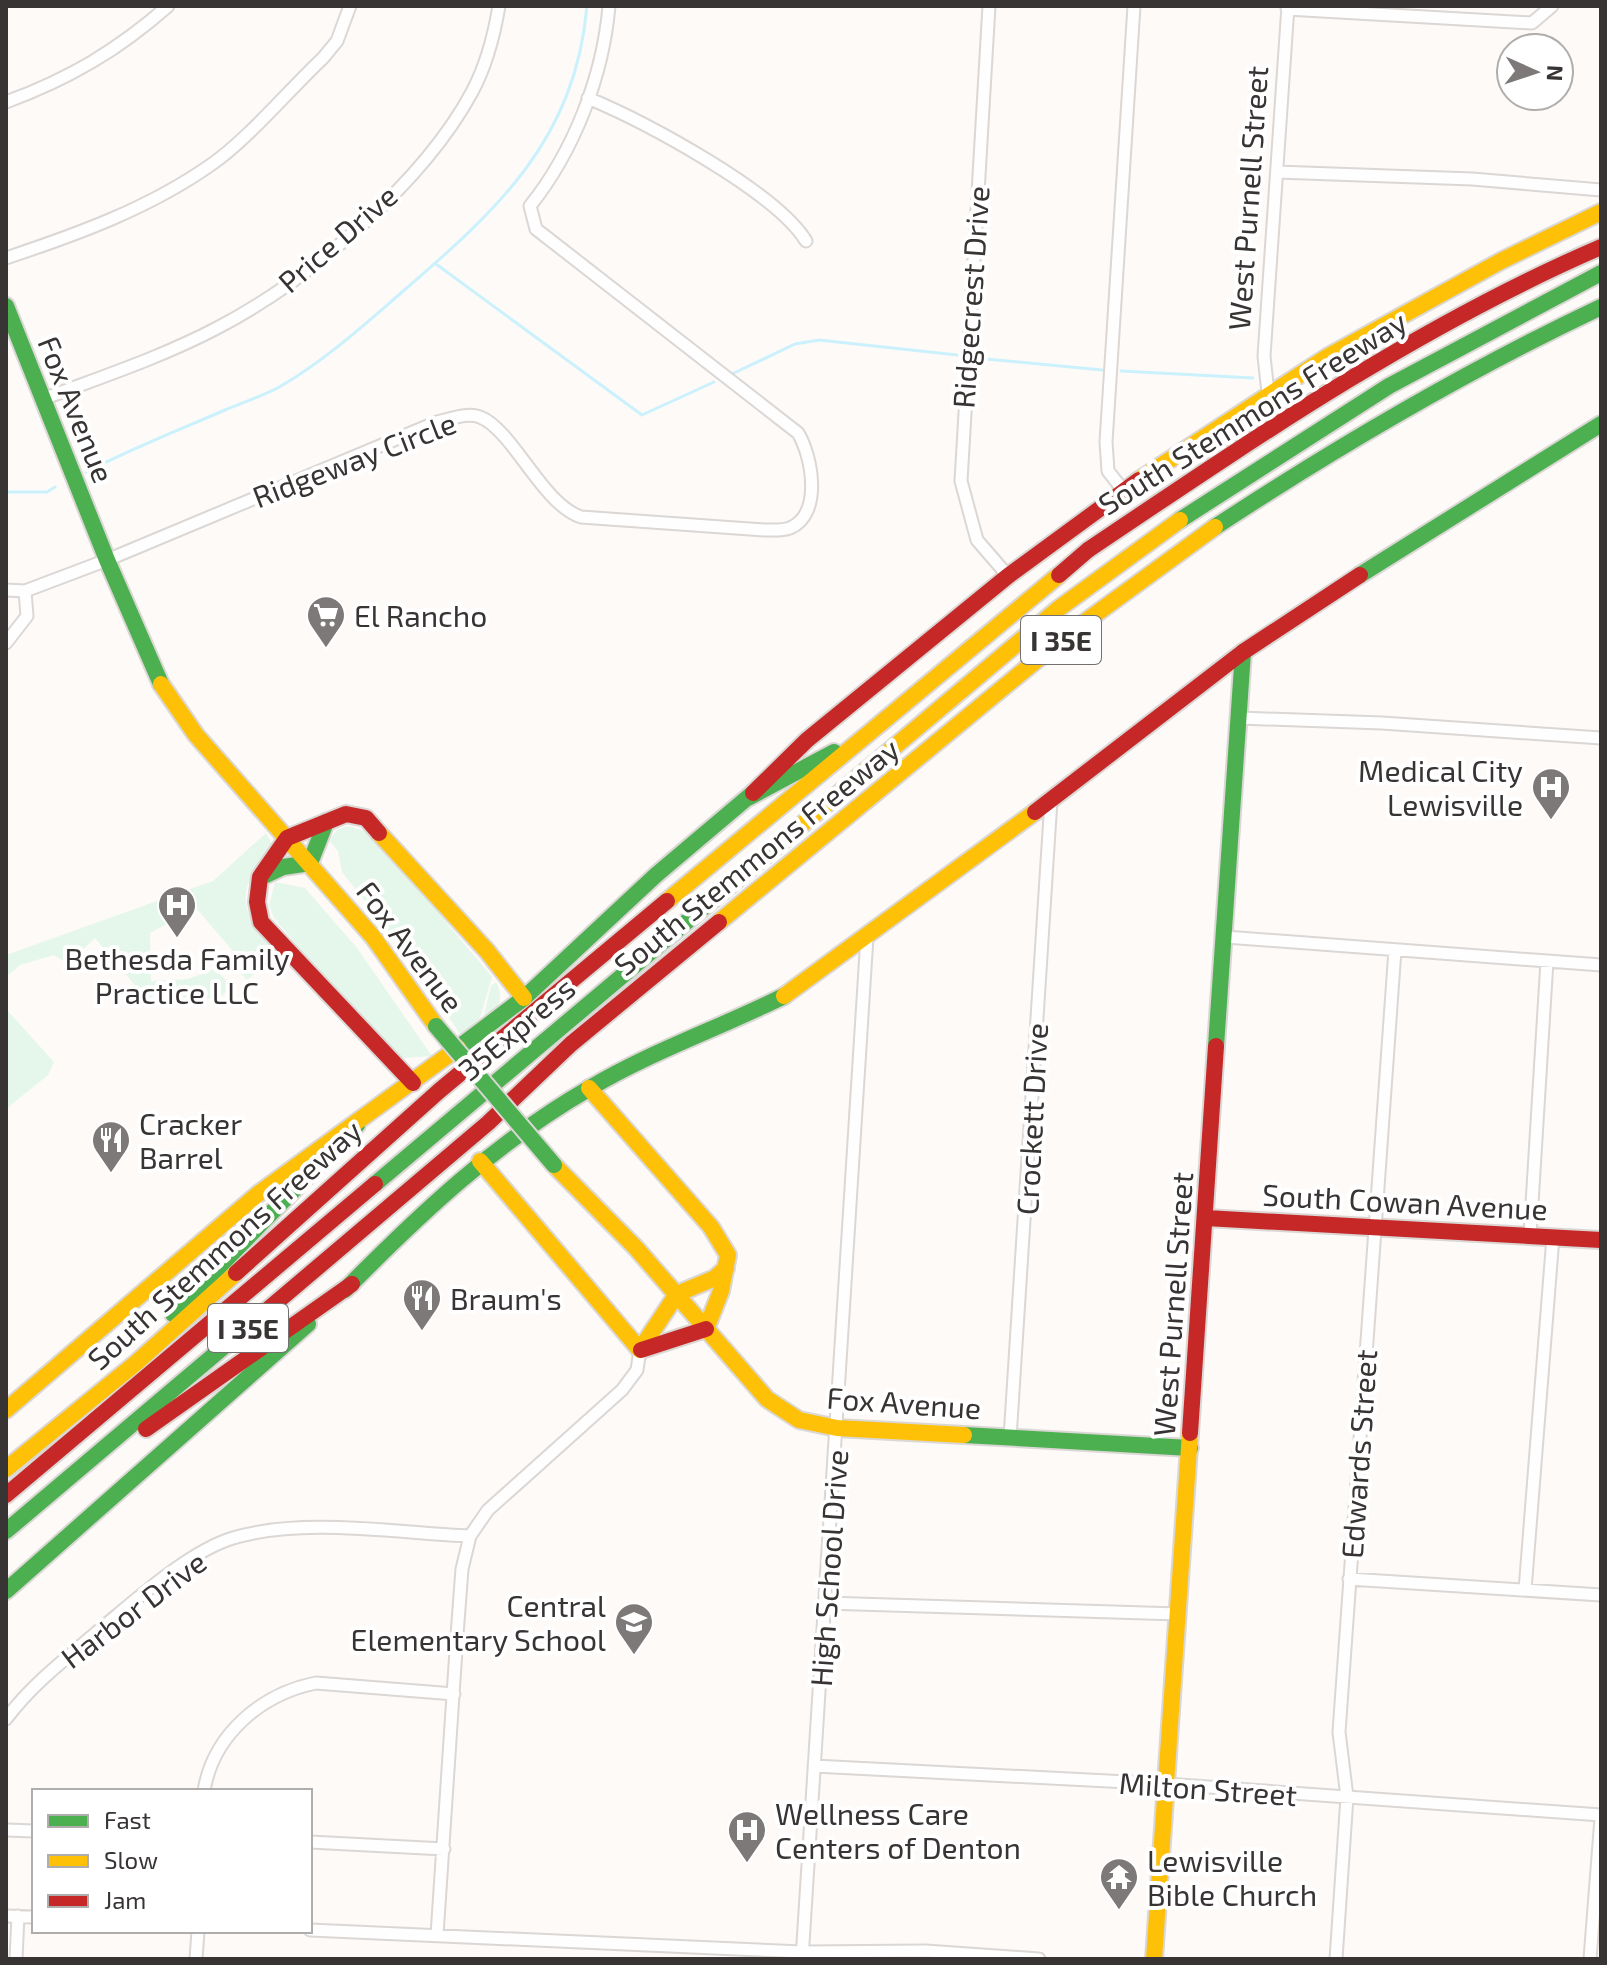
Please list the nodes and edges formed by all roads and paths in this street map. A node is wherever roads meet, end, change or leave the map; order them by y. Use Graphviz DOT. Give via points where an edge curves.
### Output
graph roads {
  1 [pos="168,6"];
  2 [pos="350,6"];
  3 [pos="499,6"];
  4 [pos="609,6"];
  5 [pos="989,6"];
  6 [pos="1134,6"];
  7 [pos="1552,6"];
  8 [pos="1288,7"];
  9 [pos="588,98"];
  10 [pos="6,102"];
  11 [pos="1277,172"];
  12 [pos="1601,190"];
  13 [pos="1601,212"];
  14 [pos="1601,239"];
  15 [pos="806,241"];
  16 [pos="1601,247"];
  17 [pos="6,258"];
  18 [pos="1601,273"];
  19 [pos="1534,276"];
  20 [pos="6,306"];
  21 [pos="1601,307"];
  22 [pos="1268,393"];
  23 [pos="43,399"];
  24 [pos="1601,424"];
  25 [pos="1123,490"];
  26 [pos="107,560"];
  27 [pos="1008,576"];
  28 [pos="6,590"];
  29 [pos="25,591"];
  30 [pos="6,643"];
  31 [pos="1243,652"];
  32 [pos="1239,718"];
  33 [pos="1601,738"];
  34 [pos="849,746"];
  35 [pos="748,798"];
  36 [pos="1051,800"];
  37 [pos="326,822"];
  38 [pos="287,838"];
  39 [pos="310,863"];
  40 [pos="260,877"];
  41 [pos="867,937"];
  42 [pos="1225,937"];
  43 [pos="1395,950"];
  44 [pos="1547,961"];
  45 [pos="1601,965"];
  46 [pos="524,998"];
  47 [pos="413,1083"];
  48 [pos="589,1088"];
  49 [pos="357,1125"];
  50 [pos="480,1161"];
  51 [pos="1206,1218"];
  52 [pos="1375,1227"];
  53 [pos="1530,1236"];
  54 [pos="1553,1237"];
  55 [pos="1601,1240"];
  56 [pos="726,1268"];
  57 [pos="352,1284"];
  58 [pos="677,1294"];
  59 [pos="706,1329"];
  60 [pos="640,1350"];
  61 [pos="136,1363"];
  62 [pos="6,1410"];
  63 [pos="837,1428"];
  64 [pos="1010,1438"];
  65 [pos="1190,1448"];
  66 [pos="6,1469"];
  67 [pos="6,1495"];
  68 [pos="6,1534"];
  69 [pos="470,1536"];
  70 [pos="1349,1579"];
  71 [pos="1525,1590"];
  72 [pos="6,1591"];
  73 [pos="1601,1595"];
  74 [pos="825,1603"];
  75 [pos="1178,1614"];
  76 [pos="454,1694"];
  77 [pos="6,1719"];
  78 [pos="814,1766"];
  79 [pos="1166,1784"];
  80 [pos="205,1789"];
  81 [pos="1347,1797"];
  82 [pos="1601,1816"];
  83 [pos="6,1830"];
  84 [pos="32,1831"];
  85 [pos="312,1842"];
  86 [pos="444,1849"];
  87 [pos="12,1916"];
  88 [pos="32,1917"];
  89 [pos="312,1930"];
  90 [pos="198,1933"];
  91 [pos="437,1935"];
  92 [pos="802,1955"];
  93 [pos="16,1959"];
  94 [pos="196,1959"];
  95 [pos="1039,1959"];
  96 [pos="1154,1959"];
  97 [pos="1336,1959"];
  98 [pos="1590,1959"];
  1 -- 10 [label="street" via="126,43"];
  2 -- 17 [label="street" via="337,41 323,58 214,163 175,190 132,210"];
  3 -- 23 [label="street, Price Drive" via="482,68 446,133 333,250 281,290 217,328"];
  4 -- 9 [label="street"];
  5 -- 27 [label="street, Ridgecrest Drive" via="961,481 977,540"];
  6 -- 25 [label="street" via="1106,442 1108,471"];
  7 -- 8 [label="street" via="1532,23"];
  8 -- 11 [label="street, West Purnell Street"];
  9 -- 15 [label="street" via="639,120 716,168 794,221"];
  9 -- 26 [label="street, Ridgeway Circle" via="550,178 530,206 536,229 798,433 810,459 810,492 808,507 793,527 764,530 581,517 562,507 491,425 468,415 437,422"];
  11 -- 12 [label="street"];
  11 -- 22 [label="street, West Purnell Street" via="1264,356"];
  13 -- 22 [label="main road, South Stemmons Freeway" via="1400,316"];
  14 -- 19 [label="main road"];
  16 -- 19 [label="main road, South Stemmons Freeway / I 35E"];
  18 -- 67 [label="main road, 35Express" via="1336,415 1058,609"];
  19 -- 34 [label="main road, South Stemmons Freeway / I 35E" via="1316,397 1088,550"];
  20 -- 23 [label="main road, Fox Avenue"];
  21 -- 68 [label="main road, South Stemmons Freeway / I 35E" via="1490,360 1342,444 1202,535 1067,635 571,1044 488,1123"];
  22 -- 25 [label="main road, South Stemmons Freeway"];
  23 -- 26 [label="main road, Fox Avenue"];
  24 -- 31 [label="main road"];
  25 -- 27 [label="main road, South Stemmons Freeway"];
  26 -- 29 [label="street"];
  26 -- 38 [label="main road, Fox Avenue" via="163,688 196,735"];
  27 -- 35 [label="main road, South Stemmons Freeway" via="807,740"];
  28 -- 29 [label="street"];
  29 -- 30 [label="street" via="27,616"];
  31 -- 32 [label="main road, West Purnell Street"];
  31 -- 36 [label="main road"];
  32 -- 33 [label="street"];
  32 -- 42 [label="main road, West Purnell Street"];
  34 -- 35 [label="main road"];
  34 -- 61 [label="main road, South Stemmons Freeway / I 35E" via="439,1091"];
  35 -- 46 [label="main road, South Stemmons Freeway"];
  36 -- 41 [label="main road"];
  36 -- 64 [label="street, Crockett Drive"];
  37 -- 38 [label="main road"];
  37 -- 39 [label="main road"];
  37 -- 46 [label="main road" via="356,815 375,825"];
  38 -- 39 [label="main road, Fox Avenue"];
  38 -- 40 [label="main road"];
  39 -- 40 [label="main road"];
  39 -- 58 [label="main road, Fox Avenue, bridge" via="373,937 436,1026 554,1165"];
  40 -- 47 [label="main road" via="261,922"];
  41 -- 48 [label="main road" via="787,994"];
  41 -- 63 [label="street, High School Drive"];
  42 -- 43 [label="street"];
  42 -- 51 [label="main road, West Purnell Street"];
  43 -- 44 [label="street"];
  43 -- 52 [label="street, Edwards Street"];
  44 -- 45 [label="street"];
  44 -- 53 [label="street"];
  46 -- 47 [label="main road, South Stemmons Freeway"];
  47 -- 49 [label="main road, South Stemmons Freeway"];
  48 -- 50 [label="main road"];
  48 -- 56 [label="main road" via="711,1227 728,1255"];
  49 -- 61 [label="main road" via="176,1310"];
  49 -- 62 [label="main road, South Stemmons Freeway" via="258,1194"];
  50 -- 57 [label="main road"];
  50 -- 60 [label="main road"];
  51 -- 52 [label="main road, South Cowan Avenue"];
  51 -- 65 [label="main road, West Purnell Street"];
  52 -- 53 [label="main road, South Cowan Avenue"];
  52 -- 70 [label="street, Edwards Street"];
  53 -- 54 [label="main road, South Cowan Avenue"];
  54 -- 55 [label="main road, South Cowan Avenue"];
  54 -- 71 [label="street"];
  56 -- 58 [label="main road"];
  56 -- 59 [label="main road"];
  57 -- 68 [label="main road"];
  57 -- 72 [label="main road"];
  58 -- 59 [label="main road, Fox Avenue"];
  58 -- 60 [label="main road"];
  59 -- 60 [label="main road"];
  59 -- 63 [label="main road, Fox Avenue" via="783,1413"];
  60 -- 69 [label="street" via="637,1370 622,1390 488,1510"];
  61 -- 66 [label="main road, South Stemmons Freeway / I 35E"];
  63 -- 64 [label="main road, Fox Avenue"];
  63 -- 74 [label="street, High School Drive"];
  64 -- 65 [label="main road, Fox Avenue"];
  65 -- 75 [label="main road, West Purnell Street"];
  69 -- 76 [label="street" via="462,1569"];
  69 -- 77 [label="street, Harbor Drive" via="297,1528 234,1538 161,1581 32,1688"];
  70 -- 71 [label="street"];
  70 -- 81 [label="street, Edwards Street" via="1339,1732"];
  71 -- 73 [label="street"];
  74 -- 75 [label="street"];
  74 -- 78 [label="street, High School Drive"];
  75 -- 79 [label="main road, West Purnell Street"];
  76 -- 80 [label="street" via="302,1686 271,1699 223,1739"];
  76 -- 86 [label="street"];
  78 -- 79 [label="street, Milton Street"];
  78 -- 92 [label="street, High School Drive"];
  79 -- 81 [label="street, Milton Street"];
  79 -- 96 [label="main road, West Purnell Street"];
  81 -- 82 [label="street, Milton Street"];
  81 -- 97 [label="street, Edwards Street"];
  82 -- 98 [label="street"];
  83 -- 84 [label="street"];
  85 -- 86 [label="street"];
  86 -- 91 [label="street"];
  87 -- 88 [label="street"];
  87 -- 93 [label="street"];
  89 -- 91 [label="street"];
  90 -- 94 [label="street"];
  91 -- 92 [label="street"];
  92 -- 95 [label="street" via="926,1951"];
}
